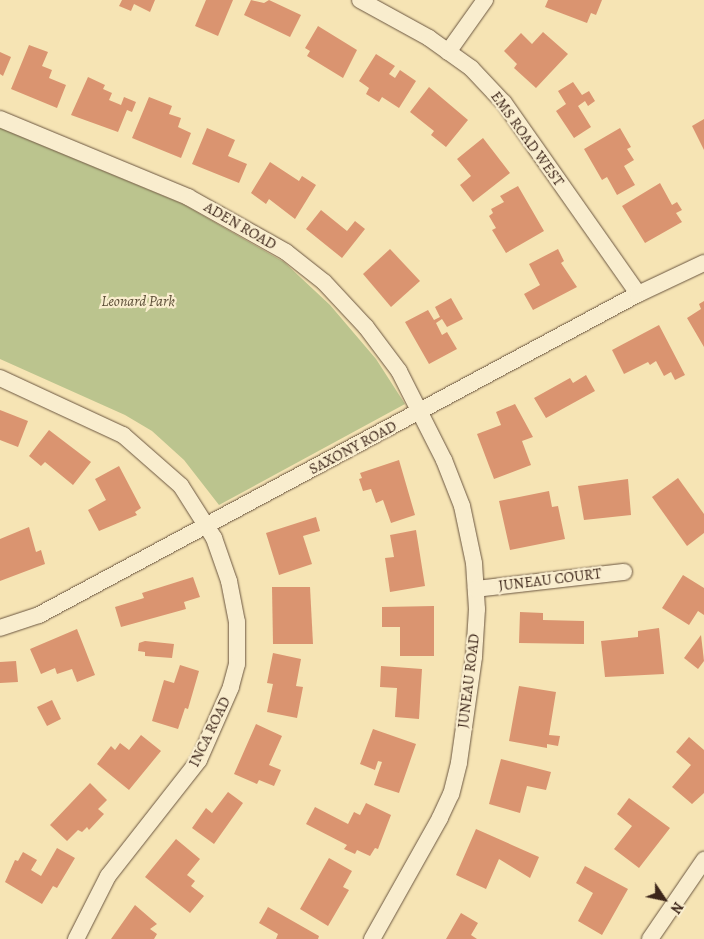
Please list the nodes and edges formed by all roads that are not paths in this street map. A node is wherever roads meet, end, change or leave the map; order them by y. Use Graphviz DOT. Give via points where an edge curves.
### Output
graph roads {
  1 [pos="360,0"];
  2 [pos="485,0"];
  3 [pos="448,52"];
  4 [pos="0,119"];
  5 [pos="704,263"];
  6 [pos="638,294"];
  7 [pos="0,378"];
  8 [pos="419,412"];
  9 [pos="208,525"];
  10 [pos="624,572"];
  11 [pos="476,589"];
  12 [pos="0,628"];
  13 [pos="704,860"];
  14 [pos="76,939"];
  15 [pos="372,939"];
  16 [pos="650,939"];
  1 -- 3 [label="street, EMS ROAD WEST"];
  2 -- 3 [label="street"];
  3 -- 6 [label="street, EMS ROAD WEST" via="471,68 504,103"];
  4 -- 8 [label="street, ADEN ROAD" via="188,197 286,252 324,282 366,327 399,371"];
  5 -- 6 [label="street, SAXONY ROAD"];
  6 -- 8 [label="street, SAXONY ROAD"];
  7 -- 9 [label="street, INCA ROAD" via="123,435 181,486"];
  8 -- 9 [label="street, SAXONY ROAD"];
  8 -- 11 [label="street, JUNEAU ROAD" via="462,506"];
  9 -- 12 [label="street, SAXONY ROAD" via="38,615"];
  9 -- 14 [label="street, INCA ROAD" via="229,581 237,622 237,664 231,686 199,760 108,876"];
  10 -- 11 [label="street, JUNEAU COURT"];
  11 -- 15 [label="street, JUNEAU ROAD" via="474,657 451,794"];
  13 -- 16 [label="street"];
}
